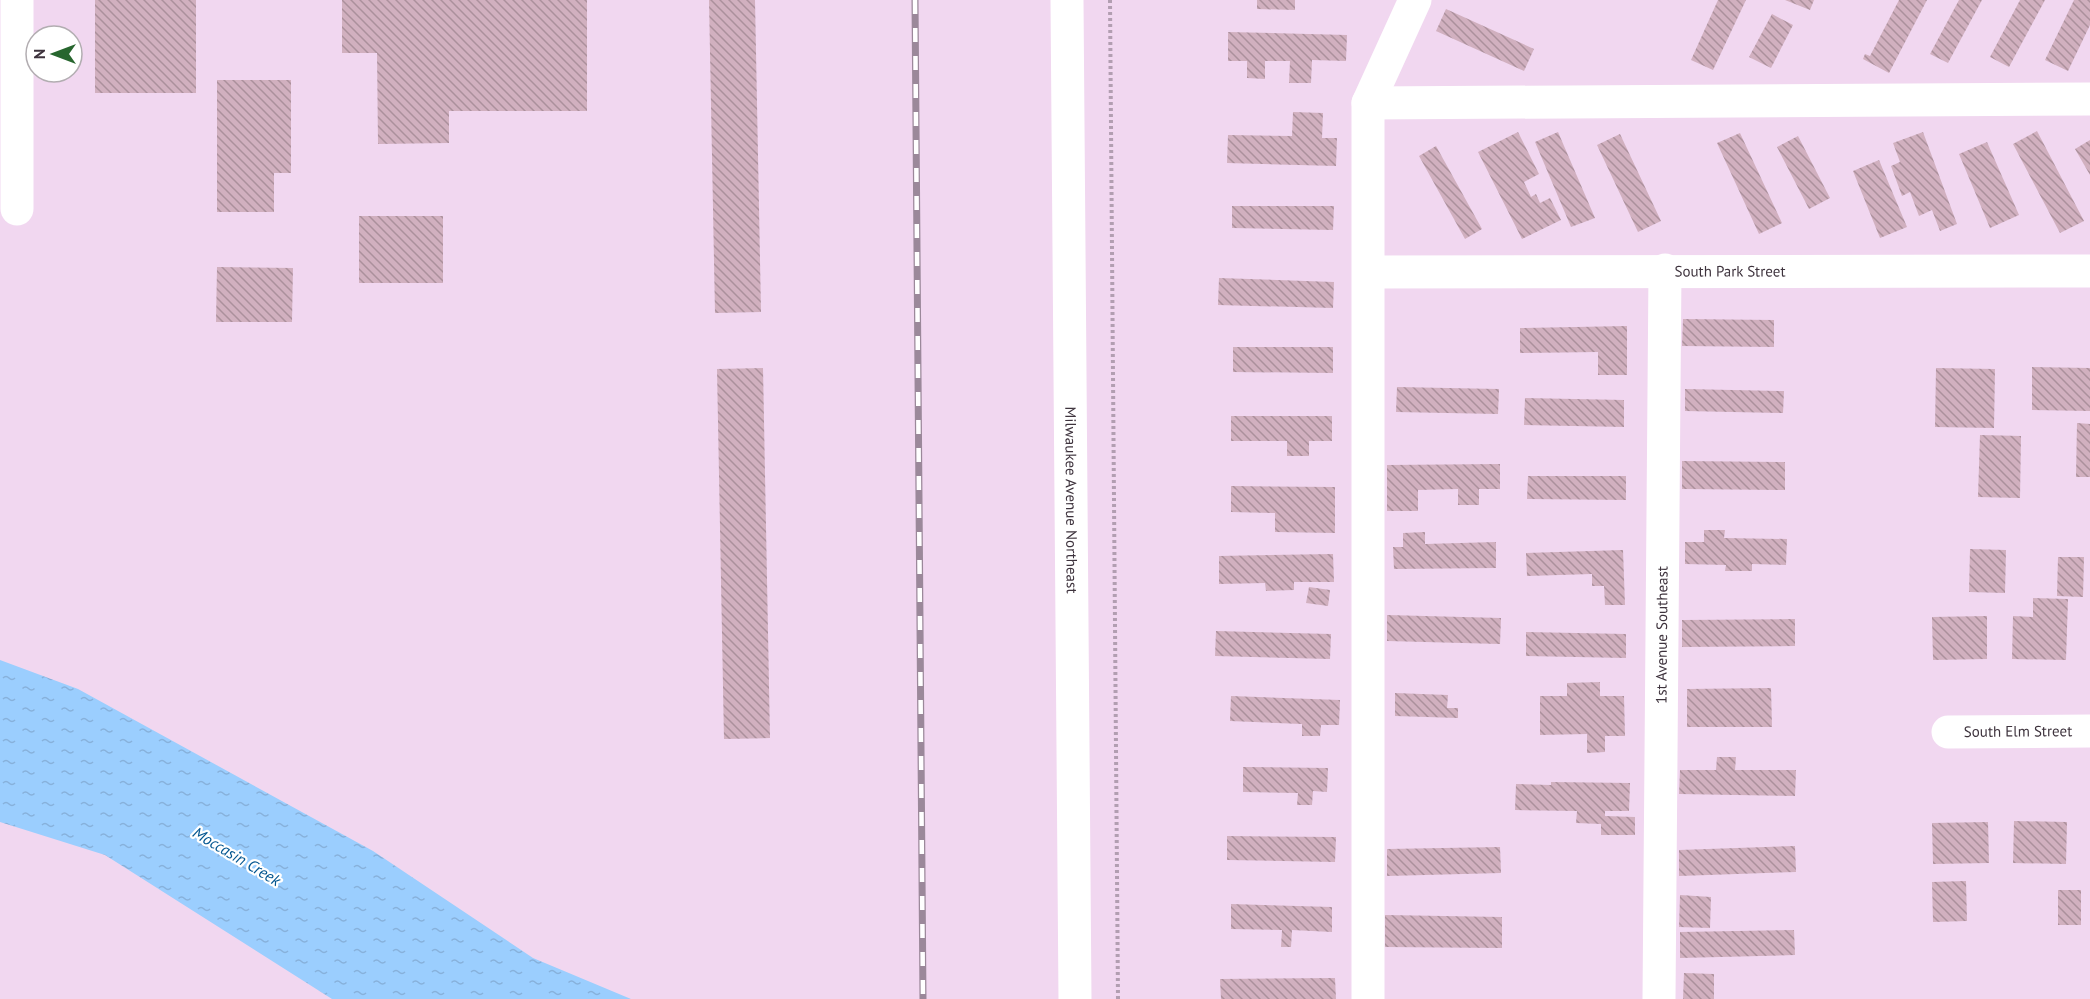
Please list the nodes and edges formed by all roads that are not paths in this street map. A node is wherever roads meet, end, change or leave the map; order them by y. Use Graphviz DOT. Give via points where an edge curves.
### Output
graph roads {
  1 [pos="17,0"];
  2 [pos="1067,0"];
  3 [pos="1415,0"];
  4 [pos="2090,99"];
  5 [pos="1368,103"];
  6 [pos="16,208"];
  7 [pos="1665,270"];
  8 [pos="2090,271"];
  9 [pos="1370,272"];
  10 [pos="2090,731"];
  11 [pos="1948,732"];
  12 [pos="1075,999"];
  13 [pos="1368,999"];
  14 [pos="1659,999"];
  1 -- 6 [label="street"];
  2 -- 12 [label="street, Milwaukee Avenue Northeast"];
  3 -- 5 [label="street"];
  4 -- 5 [label="street"];
  5 -- 9 [label="street"];
  7 -- 8 [label="street, South Park Street"];
  7 -- 9 [label="street, South Park Street"];
  7 -- 14 [label="street, 1st Avenue Southeast"];
  9 -- 13 [label="street"];
  10 -- 11 [label="street, South Elm Street"];
}
